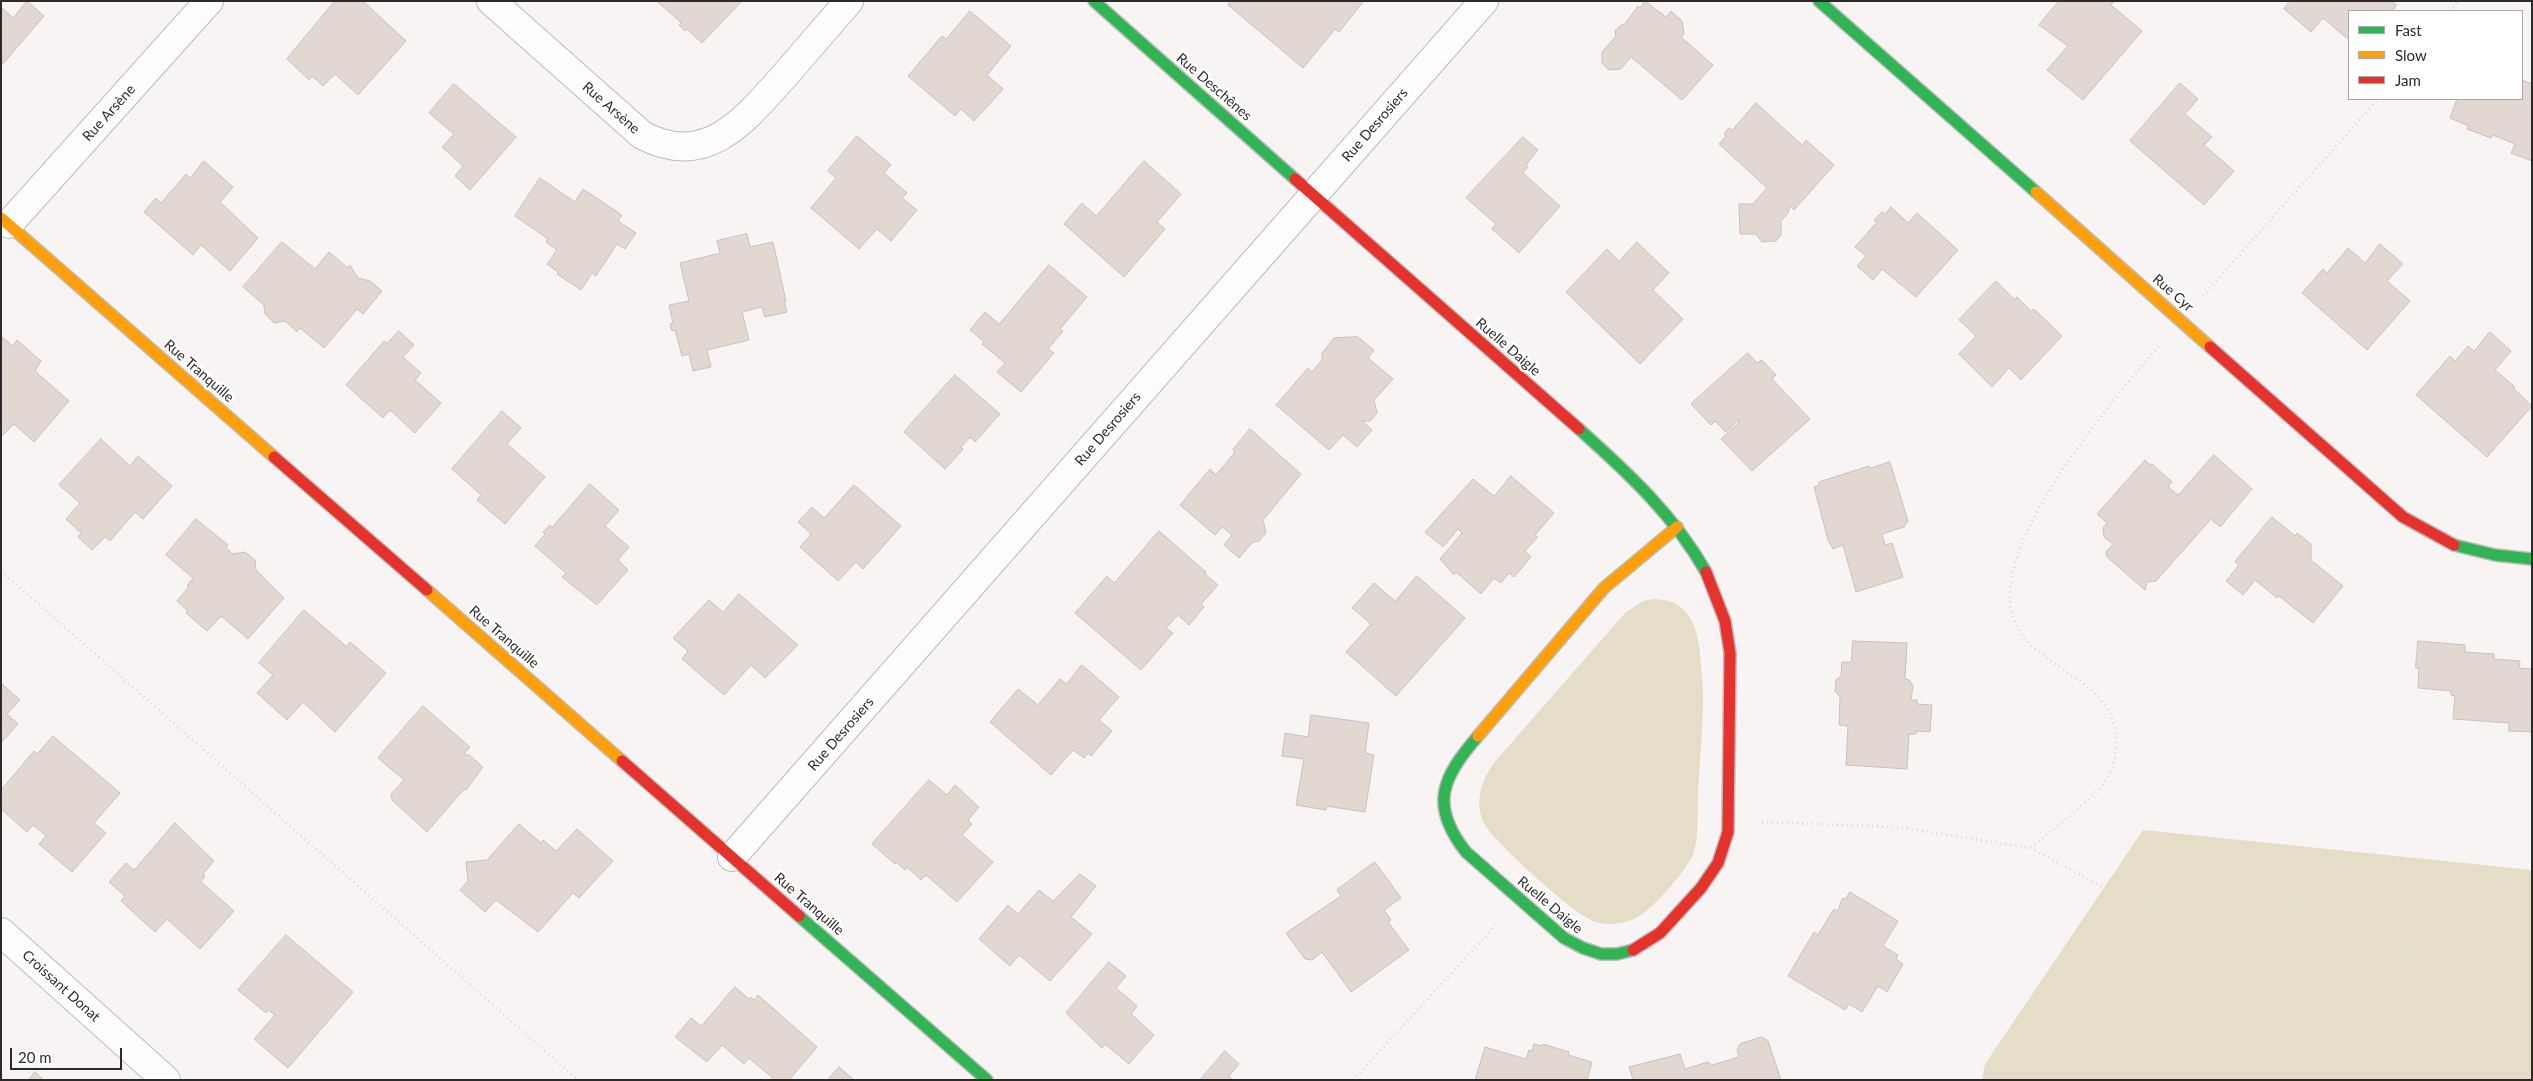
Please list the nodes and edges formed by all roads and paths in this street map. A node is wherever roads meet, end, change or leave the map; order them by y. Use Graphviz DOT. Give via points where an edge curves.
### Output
graph roads {
  1 [pos="209,1"];
  2 [pos="491,1"];
  3 [pos="849,1"];
  4 [pos="1094,1"];
  5 [pos="1484,1"];
  6 [pos="1819,1"];
  7 [pos="2377,100"];
  8 [pos="1314,195"];
  9 [pos="5,221"];
  10 [pos="2181,321"];
  11 [pos="1677,527"];
  12 [pos="2532,559"];
  13 [pos="1,571"];
  14 [pos="1728,820"];
  15 [pos="2030,848"];
  16 [pos="732,857"];
  17 [pos="1520,899"];
  18 [pos="6,946"];
  19 [pos="2532,1032"];
  20 [pos="166,1080"];
  21 [pos="578,1080"];
  22 [pos="986,1080"];
  23 [pos="1353,1080"];
  1 -- 9 [label="street, Rue Arsène"];
  2 -- 3 [label="street, Rue Arsène" via="642,135 667,146 680,147 709,142 739,125"];
  4 -- 8 [label="street, Rue Deschênes"];
  5 -- 8 [label="street, Rue Desrosiers"];
  6 -- 10 [label="street, Rue Cyr"];
  7 -- 10 [label="path"];
  8 -- 11 [label="street, Ruelle Daigle" via="1618,464"];
  8 -- 16 [label="street, Rue Desrosiers"];
  9 -- 16 [label="street, Rue Tranquille"];
  10 -- 12 [label="street, Rue Cyr" via="2409,521 2462,549 2494,557"];
  10 -- 15 [label="path" via="2110,407 2040,504 2018,558 2011,594 2015,621 2033,646 2088,686 2106,705 2113,719 2116,739 2115,761 2108,777 2094,794"];
  11 -- 14 [label="street, Ruelle Daigle" via="1708,576 1723,613 1728,637 1731,661"];
  11 -- 17 [label="street, Ruelle Daigle" via="1604,588 1466,750 1449,775 1443,802 1445,818 1452,832 1466,852"];
  13 -- 21 [label="path"];
  14 -- 15 [label="path" via="1897,827"];
  14 -- 17 [label="path" via="1611,814 1593,824"];
  14 -- 17 [label="street, Ruelle Daigle" via="1726,846 1709,880 1665,930 1643,947 1606,956 1577,946"];
  15 -- 19 [label="path" via="2099,885 2134,898 2164,900 2230,894 2370,916 2474,1014"];
  16 -- 22 [label="street, Rue Tranquille"];
  17 -- 23 [label="path"];
  18 -- 20 [label="street, Croissant Donat"];
}
